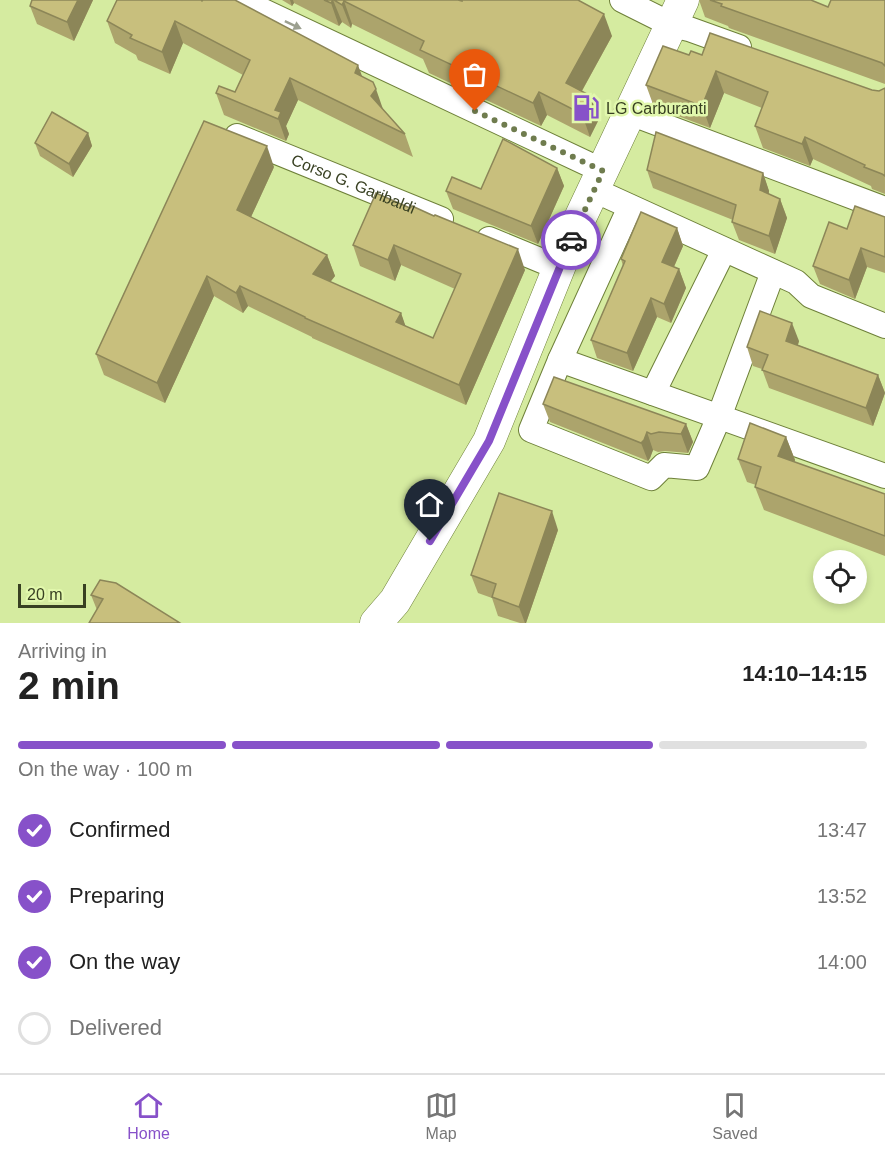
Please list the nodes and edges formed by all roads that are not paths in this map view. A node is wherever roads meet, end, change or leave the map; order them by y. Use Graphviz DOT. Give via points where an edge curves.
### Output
graph roads {
  1 [pos="240,0"];
  2 [pos="622,0"];
  3 [pos="677,13"];
  4 [pos="754,52"];
  5 [pos="630,112"];
  6 [pos="215,127"];
  7 [pos="598,181"];
  8 [pos="630,207"];
  9 [pos="885,209"];
  10 [pos="724,250"];
  11 [pos="559,268"];
  12 [pos="773,272"];
  13 [pos="885,326"];
  14 [pos="560,360"];
  15 [pos="652,393"];
  16 [pos="718,417"];
  17 [pos="885,476"];
  18 [pos="376,623"];
  1 -- 7 [label="street, one-way"];
  2 -- 3 [label="street"];
  3 -- 4 [label="street" via="689,29"];
  3 -- 5 [label="street"];
  5 -- 7 [label="street"];
  5 -- 9 [label="street"];
  6 -- 11 [label="street, Corso G. Garibaldi"];
  7 -- 8 [label="street"];
  7 -- 11 [label="street"];
  8 -- 10 [label="street"];
  8 -- 14 [label="street"];
  10 -- 12 [label="street"];
  10 -- 15 [label="street"];
  11 -- 18 [label="street" via="489,441 395,601"];
  12 -- 13 [label="street" via="796,282 811,296"];
  12 -- 16 [label="street"];
  14 -- 15 [label="street"];
  14 -- 16 [label="street" via="531,430 651,478 664,465 698,468"];
  15 -- 16 [label="street"];
  16 -- 17 [label="street"];
}
